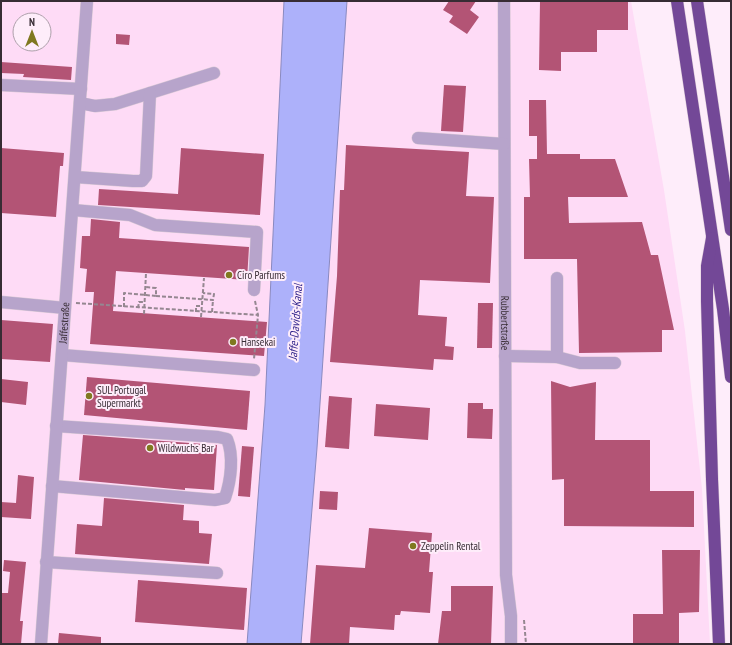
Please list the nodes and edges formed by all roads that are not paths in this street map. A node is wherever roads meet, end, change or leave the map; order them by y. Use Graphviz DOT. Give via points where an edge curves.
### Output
graph roads {
  1 [pos="87,1"];
  2 [pos="504,1"];
  3 [pos="677,1"];
  4 [pos="697,1"];
  5 [pos="214,73"];
  6 [pos="1,85"];
  7 [pos="81,89"];
  8 [pos="150,93"];
  9 [pos="80,103"];
  10 [pos="418,138"];
  11 [pos="504,144"];
  12 [pos="75,177"];
  13 [pos="72,210"];
  14 [pos="731,230"];
  15 [pos="712,238"];
  16 [pos="557,278"];
  17 [pos="254,290"];
  18 [pos="1,302"];
  19 [pos="65,305"];
  20 [pos="62,355"];
  21 [pos="505,356"];
  22 [pos="557,357"];
  23 [pos="615,363"];
  24 [pos="254,370"];
  25 [pos="731,377"];
  26 [pos="56,426"];
  27 [pos="52,486"];
  28 [pos="46,562"];
  29 [pos="217,573"];
  30 [pos="40,644"];
  31 [pos="511,644"];
  32 [pos="719,644"];
  1 -- 7 [label="street, Jaffestraße"];
  2 -- 11 [label="street, Rubbertstraße"];
  3 -- 15 [label="highway"];
  4 -- 14 [label="highway"];
  5 -- 8 [label="street"];
  6 -- 7 [label="street"];
  7 -- 9 [label="street, Jaffestraße"];
  8 -- 9 [label="street" via="115,104 95,106"];
  8 -- 12 [label="street" via="146,176 142,181"];
  9 -- 12 [label="street, Jaffestraße"];
  10 -- 11 [label="street"];
  11 -- 21 [label="street, Rubbertstraße"];
  12 -- 13 [label="street, Jaffestraße"];
  13 -- 17 [label="street" via="130,215 155,225 257,232"];
  13 -- 19 [label="street, Jaffestraße"];
  15 -- 25 [label="highway"];
  15 -- 32 [label="highway" via="707,266 707,301"];
  16 -- 22 [label="street"];
  18 -- 19 [label="street"];
  19 -- 20 [label="street, Jaffestraße"];
  20 -- 24 [label="street"];
  20 -- 26 [label="street, Jaffestraße"];
  21 -- 22 [label="street"];
  21 -- 31 [label="street, Rubbertstraße" via="506,575 511,616"];
  22 -- 23 [label="street" via="575,362"];
  26 -- 27 [label="street, Jaffestraße"];
  26 -- 27 [label="street" via="218,437 227,439 232,450 225,498 215,500"];
  27 -- 28 [label="street, Jaffestraße"];
  28 -- 29 [label="street"];
  28 -- 30 [label="street, Jaffestraße"];
}
